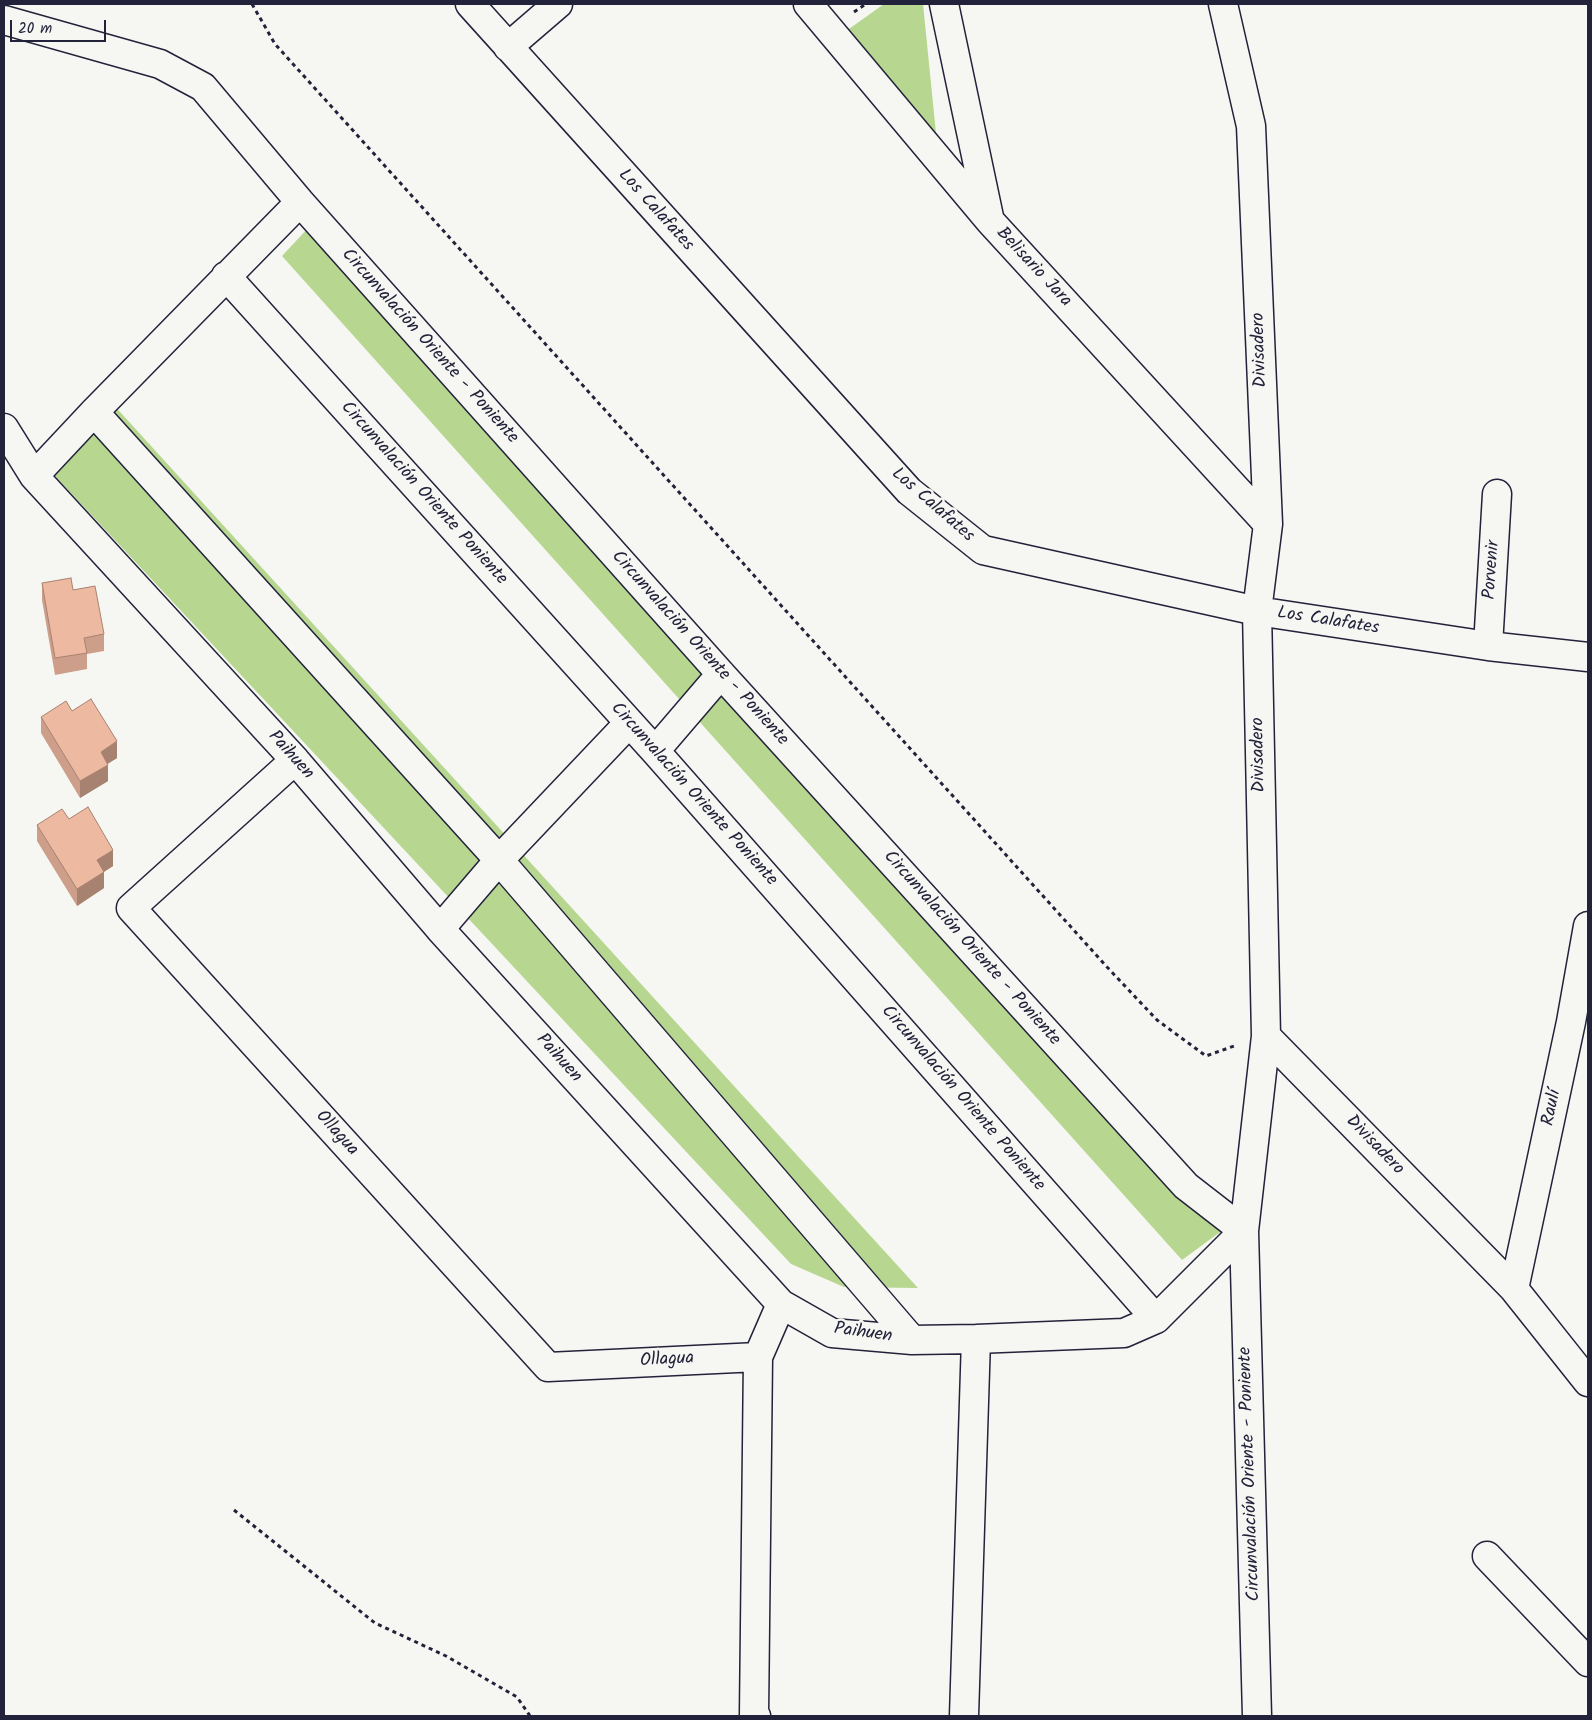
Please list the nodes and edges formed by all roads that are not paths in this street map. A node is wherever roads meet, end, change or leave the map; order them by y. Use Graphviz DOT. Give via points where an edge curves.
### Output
graph roads {
  1 [pos="470,4"];
  2 [pos="558,4"];
  3 [pos="808,4"];
  4 [pos="944,4"];
  5 [pos="1223,4"];
  6 [pos="4,20"];
  7 [pos="508,47"];
  8 [pos="300,202"];
  9 [pos="990,221"];
  10 [pos="226,276"];
  11 [pos="94,412"];
  12 [pos="4,428"];
  13 [pos="34,476"];
  14 [pos="1497,494"];
  15 [pos="1268,524"];
  16 [pos="1258,611"];
  17 [pos="1488,646"];
  18 [pos="1588,657"];
  19 [pos="721,674"];
  20 [pos="629,723"];
  21 [pos="655,751"];
  22 [pos="295,760"];
  23 [pos="499,860"];
  24 [pos="1588,926"];
  25 [pos="440,929"];
  26 [pos="1580,1024"];
  27 [pos="1266,1036"];
  28 [pos="1244,1232"];
  29 [pos="1514,1289"];
  30 [pos="781,1304"];
  31 [pos="1156,1319"];
  32 [pos="976,1339"];
  33 [pos="912,1340"];
  34 [pos="758,1357"];
  35 [pos="1588,1382"];
  36 [pos="1487,1556"];
  37 [pos="1588,1662"];
  38 [pos="756,1716"];
  39 [pos="964,1716"];
  40 [pos="1257,1716"];
  1 -- 7 [label="street, Los Calafates"];
  2 -- 7 [label="street"];
  3 -- 9 [label="street, Belisario Jara"];
  4 -- 9 [label="street"];
  5 -- 15 [label="street, Divisadero" via="1251,126"];
  6 -- 8 [label="street, Circunvalación Oriente - Poniente" via="160,64 203,87"];
  7 -- 16 [label="street, Los Calafates" via="909,491 983,550"];
  8 -- 10 [label="street"];
  8 -- 19 [label="street, Circunvalación Oriente - Poniente"];
  9 -- 15 [label="street, Belisario Jara"];
  10 -- 11 [label="street"];
  10 -- 20 [label="street, Circunvalación Oriente Poniente"];
  11 -- 13 [label="street"];
  11 -- 23 [label="street"];
  12 -- 13 [label="street, Paihuen"];
  13 -- 22 [label="street, Paihuen"];
  14 -- 17 [label="street, Porvenir"];
  15 -- 16 [label="street, Divisadero"];
  16 -- 17 [label="street, Los Calafates"];
  16 -- 27 [label="street, Divisadero"];
  17 -- 18 [label="street, Los Calafates"];
  19 -- 21 [label="street"];
  19 -- 28 [label="street, Circunvalación Oriente - Poniente" via="1186,1186"];
  20 -- 21 [label="street, Circunvalación Oriente Poniente"];
  20 -- 23 [label="street"];
  21 -- 31 [label="street, Circunvalación Oriente Poniente"];
  22 -- 25 [label="street, Paihuen"];
  22 -- 34 [label="street, Ollagua" via="131,908 548,1367"];
  23 -- 25 [label="street"];
  23 -- 33 [label="street"];
  24 -- 26 [label="street, Raulí"];
  25 -- 30 [label="street, Paihuen"];
  26 -- 29 [label="street, Raulí"];
  27 -- 28 [label="street, Circunvalación Oriente - Poniente"];
  27 -- 29 [label="street, Divisadero"];
  28 -- 31 [label="street, Paihuen"];
  28 -- 40 [label="street, Circunvalación Oriente - Poniente"];
  29 -- 35 [label="street, Divisadero"];
  30 -- 33 [label="street, Paihuen" via="832,1333"];
  30 -- 34 [label="street"];
  31 -- 32 [label="street, Paihuen" via="1124,1333"];
  32 -- 33 [label="street, Paihuen"];
  32 -- 39 [label="street"];
  34 -- 38 [label="street"];
  36 -- 37 [label="street"];
}
